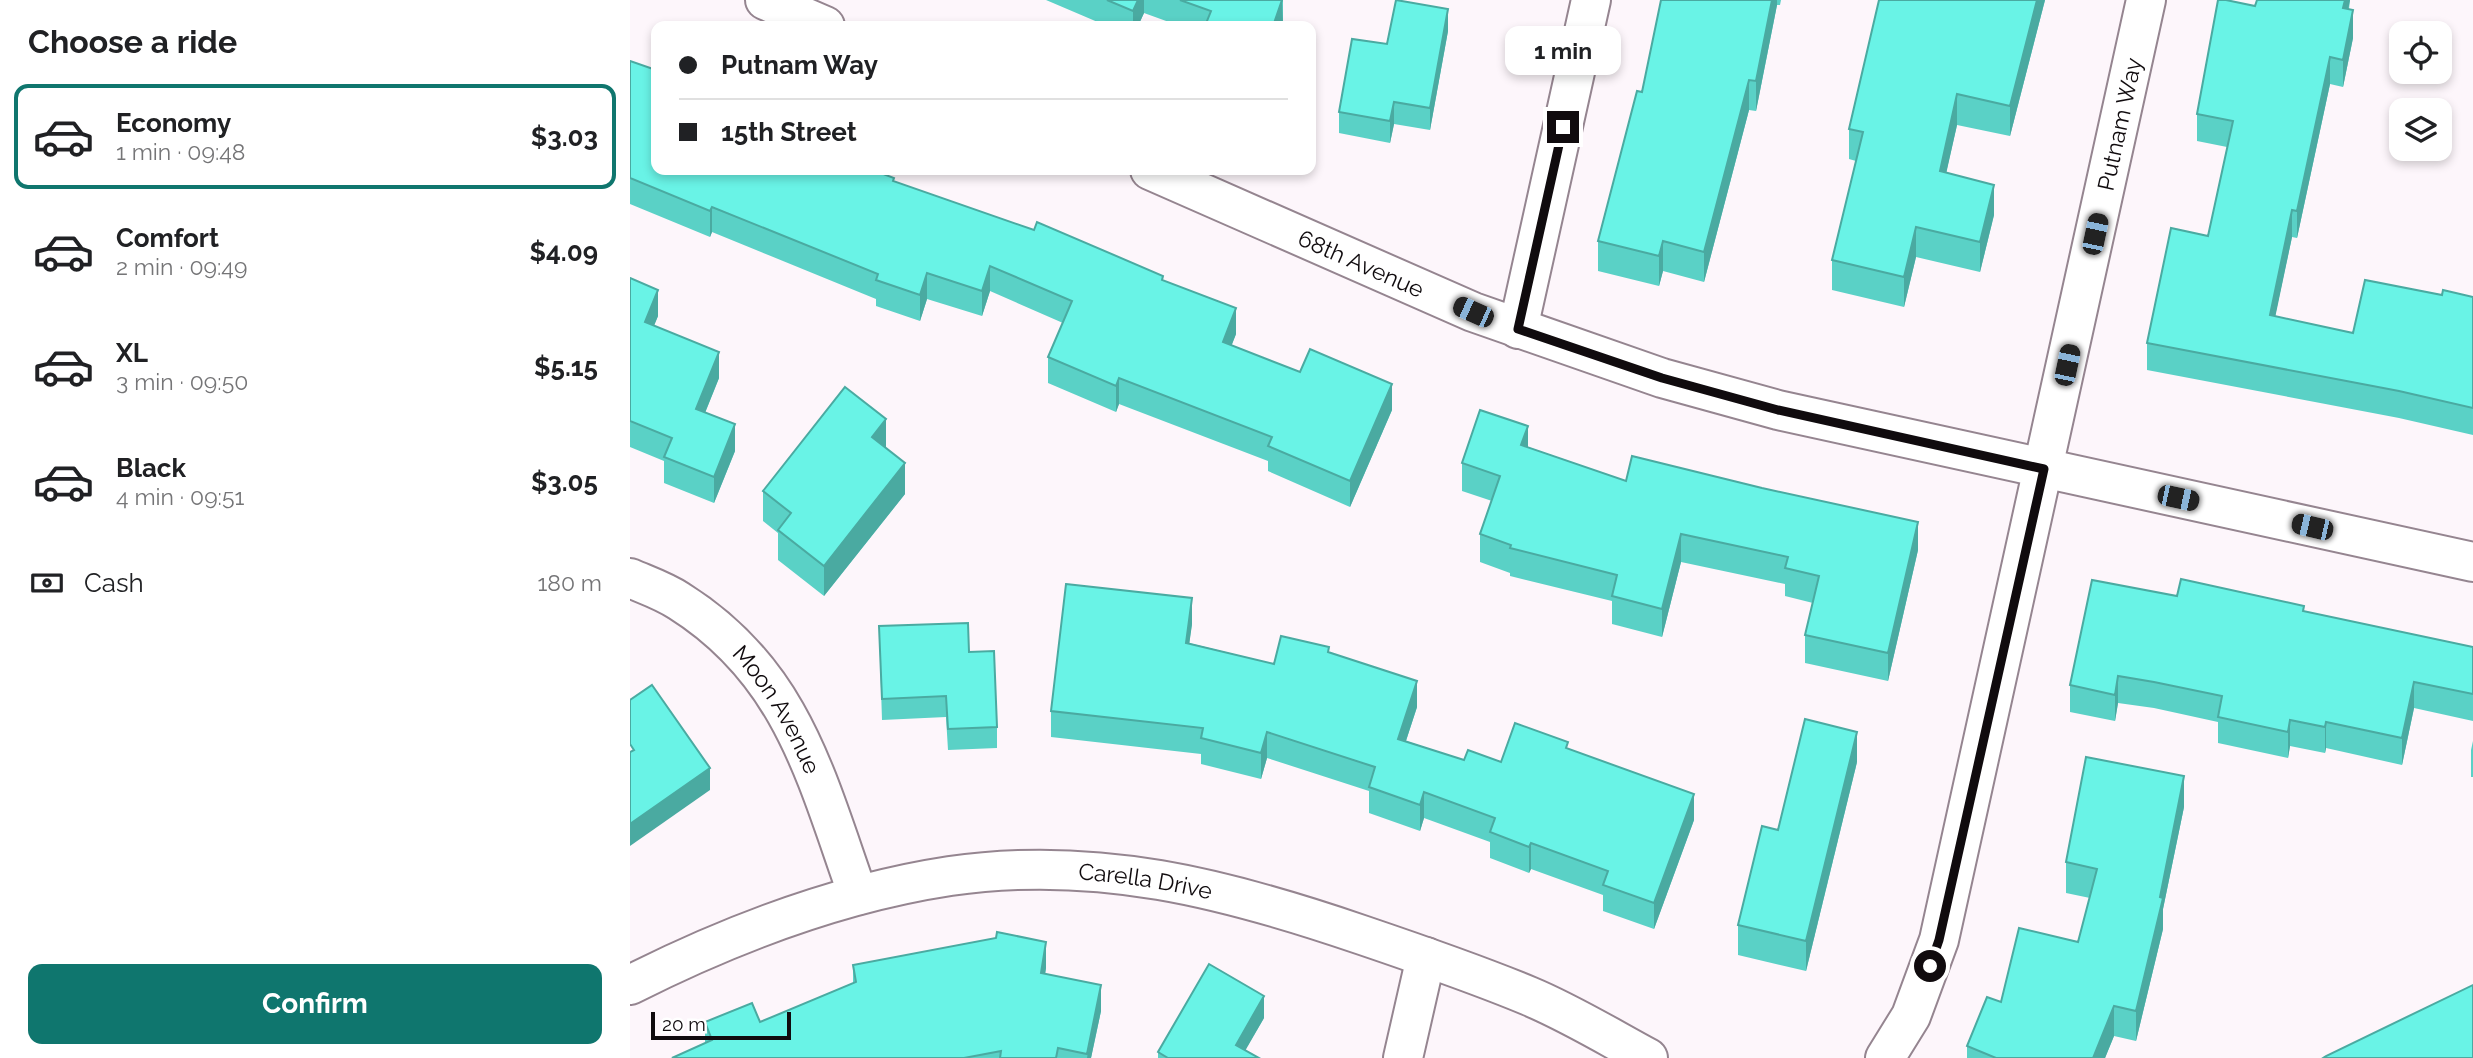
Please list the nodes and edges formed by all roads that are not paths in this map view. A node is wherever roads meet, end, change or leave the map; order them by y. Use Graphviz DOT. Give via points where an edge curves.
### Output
graph roads {
  1 [pos="765,0"];
  2 [pos="1591,0"];
  3 [pos="2146,0"];
  4 [pos="813,21"];
  5 [pos="1162,175"];
  6 [pos="1518,329"];
  7 [pos="2044,469"];
  8 [pos="2473,562"];
  9 [pos="630,578"];
  10 [pos="858,895"];
  11 [pos="1426,957"];
  12 [pos="630,985"];
  13 [pos="1403,1058"];
  14 [pos="1648,1058"];
  15 [pos="1885,1058"];
  1 -- 4 [label="street"];
  2 -- 6 [label="street"];
  3 -- 7 [label="street, Putnam Way"];
  5 -- 6 [label="street, 68th Avenue"];
  6 -- 7 [label="street, 68th Avenue" via="1662,378 1778,410"];
  7 -- 8 [label="street, 68th Avenue"];
  7 -- 15 [label="street, Putnam Way" via="1939,940 1911,1016"];
  9 -- 10 [label="street, Moon Avenue" via="678,600 729,639 765,678 794,723 811,762"];
  10 -- 11 [label="street, Carella Drive" via="951,876 1040,870 1116,872 1215,889"];
  10 -- 12 [label="street, Carella Drive" via="683,958"];
  11 -- 13 [label="street"];
  11 -- 14 [label="street, Carella Drive" via="1531,997"];
}
